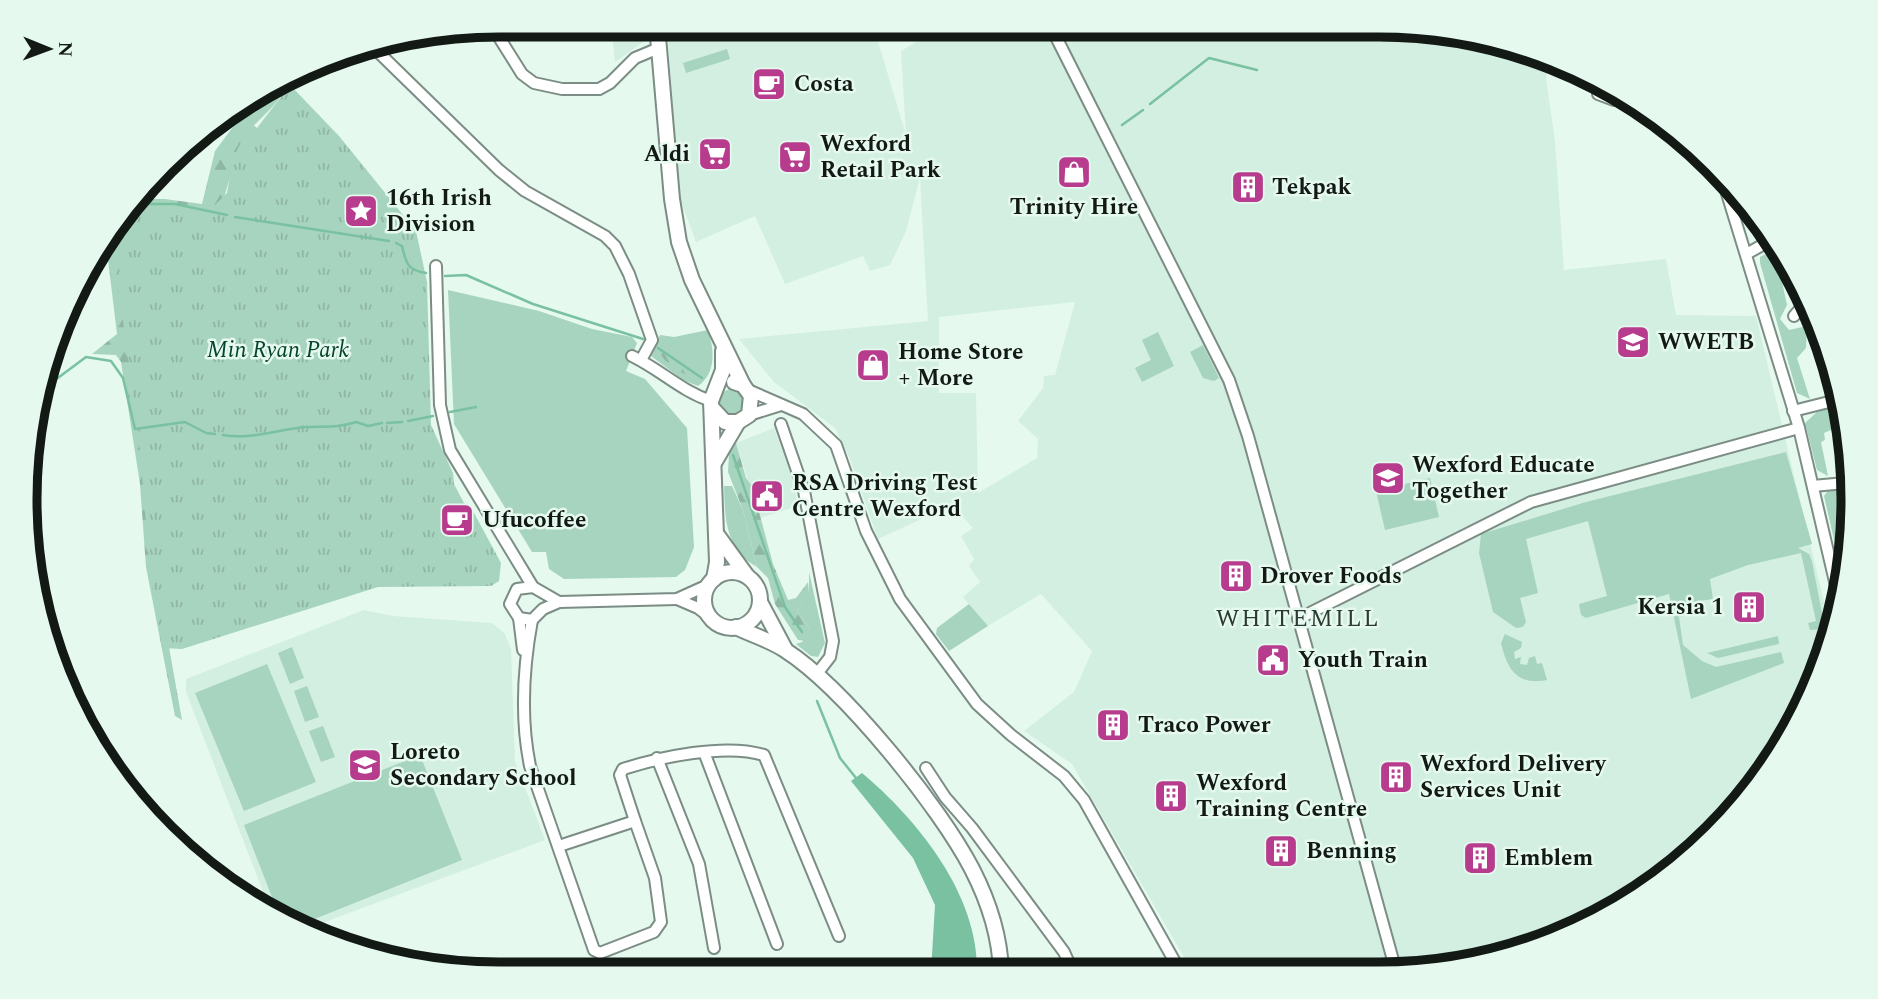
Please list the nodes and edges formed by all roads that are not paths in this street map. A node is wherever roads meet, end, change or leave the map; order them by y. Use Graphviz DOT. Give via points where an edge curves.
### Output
graph roads {
  1 [pos="499,37"];
  2 [pos="658,37"];
  3 [pos="1056,37"];
  4 [pos="659,48"];
  5 [pos="379,53"];
  6 [pos="1598,94"];
  7 [pos="1607,97"];
  8 [pos="1729,198"];
  9 [pos="1764,244"];
  10 [pos="1748,253"];
  11 [pos="436,266"];
  12 [pos="1801,310"];
  13 [pos="1794,316"];
  14 [pos="723,342"];
  15 [pos="745,387"];
  16 [pos="713,399"];
  17 [pos="1830,402"];
  18 [pos="781,405"];
  19 [pos="1793,411"];
  20 [pos="743,418"];
  21 [pos="781,424"];
  22 [pos="1799,428"];
  23 [pos="713,464"];
  24 [pos="1841,485"];
  25 [pos="1814,486"];
  26 [pos="717,533"];
  27 [pos="517,562"];
  28 [pos="748,577"];
  29 [pos="1834,577"];
  30 [pos="711,582"];
  31 [pos="517,589"];
  32 [pos="537,591"];
  33 [pos="677,599"];
  34 [pos="760,601"];
  35 [pos="559,602"];
  36 [pos="543,609"];
  37 [pos="519,618"];
  38 [pos="711,618"];
  39 [pos="1298,619"];
  40 [pos="532,620"];
  41 [pos="736,627"];
  42 [pos="786,650"];
  43 [pos="524,659"];
  44 [pos="816,675"];
  45 [pos="704,752"];
  46 [pos="657,758"];
  47 [pos="926,768"];
  48 [pos="635,821"];
  49 [pos="972,828"];
  50 [pos="955,841"];
  51 [pos="559,846"];
  52 [pos="839,936"];
  53 [pos="777,944"];
  54 [pos="714,948"];
  55 [pos="1000,962"];
  56 [pos="1068,962"];
  57 [pos="1175,962"];
  58 [pos="1393,962"];
  1 -- 4 [label="street" via="522,74 534,83 562,89 599,89 635,58"];
  2 -- 4 [label="main road"];
  3 -- 39 [label="street" via="1229,380"];
  4 -- 14 [label="main road" via="679,242"];
  5 -- 16 [label="street" via="499,170 525,191 605,236 618,250 652,340 636,358 666,374 686,393"];
  6 -- 7 [label="street"];
  8 -- 10 [label="street"];
  9 -- 10 [label="street"];
  10 -- 19 [label="street"];
  11 -- 27 [label="street" via="443,429 450,450"];
  12 -- 13 [label="street"];
  14 -- 15 [label="main road"];
  14 -- 16 [label="main road" via="723,369"];
  15 -- 16 [label="main road" via="730,382"];
  15 -- 18 [label="street"];
  15 -- 20 [label="main road" via="752,402"];
  16 -- 20 [label="main road" via="725,422"];
  16 -- 23 [label="main road"];
  17 -- 19 [label="street"];
  18 -- 20 [label="street"];
  18 -- 57 [label="street" via="803,414 836,445 866,531 900,599 978,704 1064,776 1084,800"];
  19 -- 22 [label="street"];
  20 -- 23 [label="main road"];
  21 -- 44 [label="street" via="804,491 833,641 831,657"];
  22 -- 25 [label="street"];
  22 -- 39 [label="street" via="1531,502"];
  23 -- 26 [label="main road"];
  24 -- 25 [label="street"];
  25 -- 29 [label="street"];
  26 -- 28 [label="main road"];
  26 -- 30 [label="main road"];
  27 -- 31 [label="street"];
  27 -- 32 [label="street"];
  28 -- 30 [label="main road" via="730,572"];
  28 -- 34 [label="main road" via="755,583"];
  30 -- 33 [label="street"];
  30 -- 38 [label="main road" via="704,601"];
  31 -- 32 [label="street"];
  31 -- 37 [label="street" via="510,604"];
  32 -- 35 [label="street"];
  32 -- 36 [label="street"];
  33 -- 35 [label="street"];
  33 -- 38 [label="street"];
  34 -- 41 [label="main road" via="752,619"];
  34 -- 42 [label="main road"];
  35 -- 36 [label="street"];
  36 -- 40 [label="street"];
  37 -- 40 [label="street"];
  37 -- 43 [label="street"];
  38 -- 41 [label="main road"];
  39 -- 58 [label="street"];
  40 -- 43 [label="street"];
  41 -- 42 [label="main road"];
  42 -- 44 [label="main road"];
  43 -- 51 [label="street" via="527,751"];
  44 -- 50 [label="main road" via="882,743"];
  45 -- 46 [label="street"];
  45 -- 52 [label="street" via="764,755"];
  45 -- 53 [label="street"];
  46 -- 48 [label="street" via="620,773"];
  46 -- 54 [label="street" via="699,864"];
  47 -- 49 [label="street"];
  48 -- 51 [label="street"];
  48 -- 51 [label="street" via="657,884 661,922 654,932 600,953 594,950"];
  49 -- 50 [label="street"];
  49 -- 56 [label="street"];
  50 -- 55 [label="main road" via="973,870 997,932"];
}
